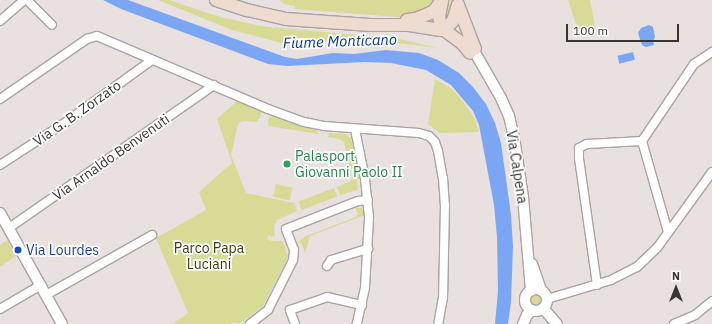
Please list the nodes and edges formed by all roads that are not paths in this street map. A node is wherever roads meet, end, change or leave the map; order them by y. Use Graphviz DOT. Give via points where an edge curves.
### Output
graph roads {
  1 [pos="25,0"];
  2 [pos="216,0"];
  3 [pos="442,0"];
  4 [pos="457,3"];
  5 [pos="0,21"];
  6 [pos="408,21"];
  7 [pos="52,25"];
  8 [pos="370,25"];
  9 [pos="444,28"];
  10 [pos="472,51"];
  11 [pos="712,52"];
  12 [pos="152,60"];
  13 [pos="214,85"];
  14 [pos="0,99"];
  15 [pos="355,128"];
  16 [pos="642,141"];
  17 [pos="0,165"];
  18 [pos="712,172"];
  19 [pos="368,200"];
  20 [pos="0,213"];
  21 [pos="9,228"];
  22 [pos="668,232"];
  23 [pos="152,235"];
  24 [pos="368,249"];
  25 [pos="327,266"];
  26 [pos="41,285"];
  27 [pos="597,285"];
  28 [pos="46,295"];
  29 [pos="540,297"];
  30 [pos="712,301"];
  31 [pos="362,305"];
  32 [pos="0,309"];
  33 [pos="532,310"];
  34 [pos="62,324"];
  35 [pos="250,324"];
  36 [pos="295,324"];
  37 [pos="356,324"];
  38 [pos="438,324"];
  39 [pos="523,324"];
  40 [pos="556,324"];
  41 [pos="674,324"];
  1 -- 5 [label="street"];
  1 -- 7 [label="street"];
  2 -- 6 [label="main road" via="299,13"];
  2 -- 8 [label="main road" via="286,19"];
  3 -- 6 [label="main road" via="434,11"];
  3 -- 9 [label="main road" via="439,10"];
  4 -- 9 [label="main road" via="454,17"];
  4 -- 10 [label="main road"];
  6 -- 9 [label="street"];
  8 -- 9 [label="main road"];
  8 -- 10 [label="street, Via Calpena" via="435,32"];
  9 -- 10 [label="main road"];
  10 -- 29 [label="street, Via Calpena" via="494,84 509,116 523,197 529,253"];
  11 -- 16 [label="street" via="694,64"];
  12 -- 13 [label="street"];
  12 -- 14 [label="street" via="97,36 91,36"];
  12 -- 17 [label="street, Via G. B. Zorzato" via="66,122"];
  13 -- 15 [label="street" via="304,122"];
  13 -- 21 [label="street, Via Arnaldo Benvenuti"];
  15 -- 19 [label="street"];
  15 -- 38 [label="street" via="422,133 433,139 437,145 444,188 446,233 443,297"];
  16 -- 22 [label="street"];
  16 -- 27 [label="street" via="587,144 579,148"];
  18 -- 22 [label="street"];
  19 -- 24 [label="street"];
  19 -- 35 [label="street" via="286,229 294,250 293,260 268,310"];
  20 -- 21 [label="street"];
  21 -- 26 [label="street"];
  22 -- 27 [label="street" via="657,248 637,266 624,275"];
  23 -- 28 [label="street"];
  24 -- 25 [label="street" via="331,260"];
  24 -- 31 [label="street"];
  26 -- 28 [label="street"];
  26 -- 32 [label="street"];
  27 -- 29 [label="street"];
  28 -- 34 [label="street"];
  29 -- 33 [label="street"];
  29 -- 33 [label="street, Via Calpena" via="526,296 525,302"];
  29 -- 40 [label="street"];
  30 -- 41 [label="street"];
  31 -- 36 [label="street" via="327,297 290,310"];
  31 -- 37 [label="street"];
  33 -- 39 [label="street"];
}
